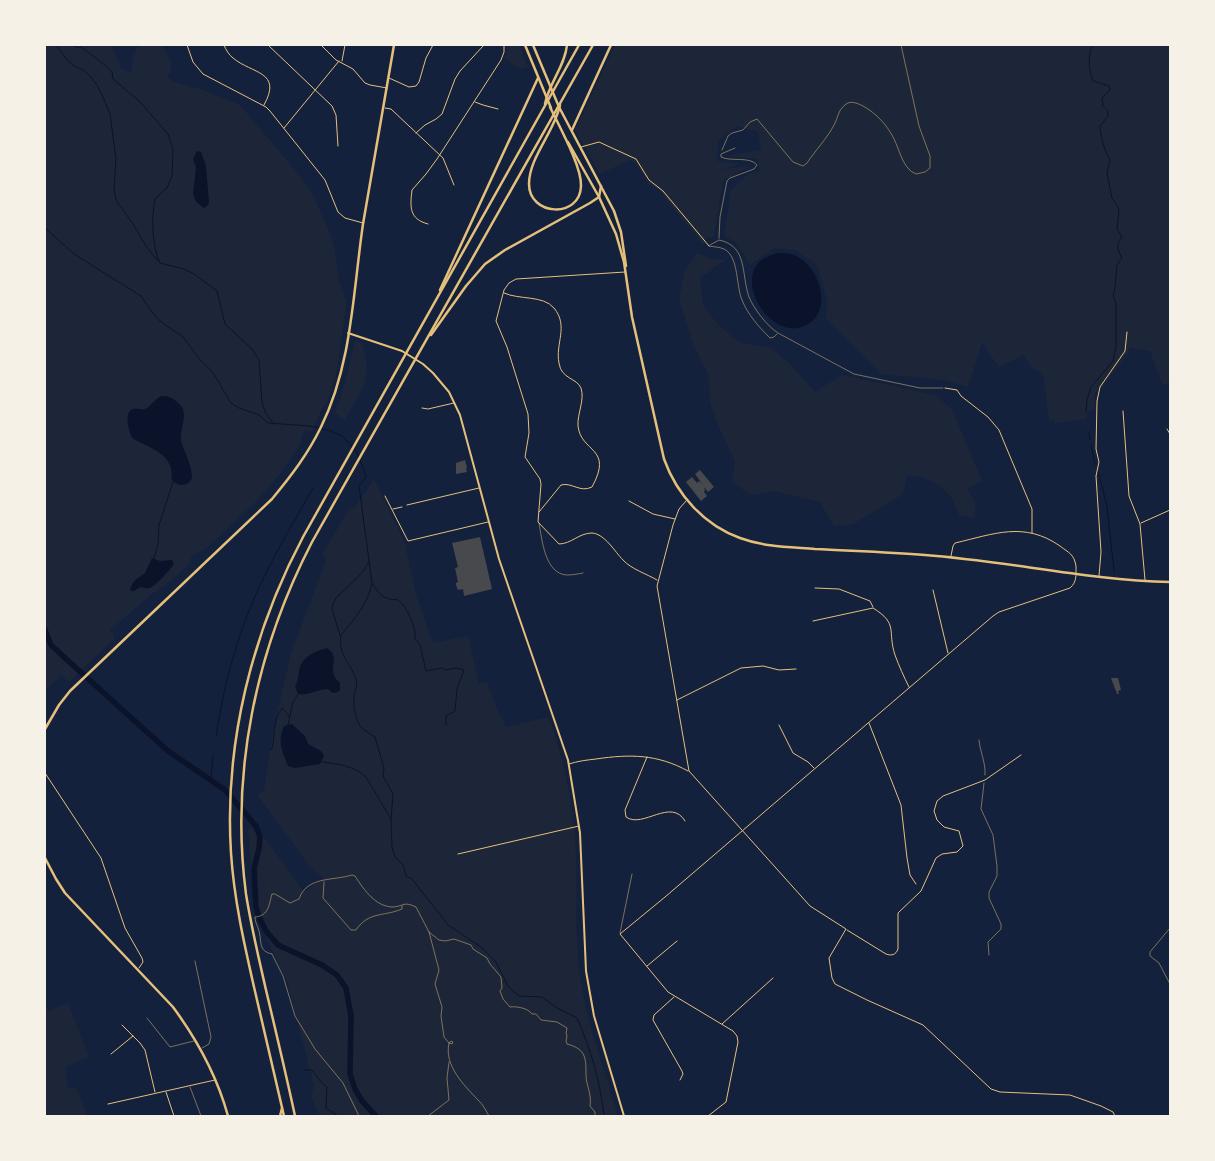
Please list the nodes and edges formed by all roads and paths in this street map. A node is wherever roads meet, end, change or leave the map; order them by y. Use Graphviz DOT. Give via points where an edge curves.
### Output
graph roads {
  1 [pos="187,45"];
  2 [pos="224,45"];
  3 [pos="268,45"];
  4 [pos="321,45"];
  5 [pos="345,45"];
  6 [pos="394,45"];
  7 [pos="433,45"];
  8 [pos="484,45"];
  9 [pos="504,45"];
  10 [pos="524,45"];
  11 [pos="533,45"];
  12 [pos="567,45"];
  13 [pos="579,45"];
  14 [pos="593,45"];
  15 [pos="611,45"];
  16 [pos="901,45"];
  17 [pos="339,60"];
  18 [pos="342,62"];
  19 [pos="389,78"];
  20 [pos="538,78"];
  21 [pos="387,88"];
  22 [pos="315,89"];
  23 [pos="474,101"];
  24 [pos="561,103"];
  25 [pos="264,106"];
  26 [pos="545,106"];
  27 [pos="384,107"];
  28 [pos="550,107"];
  29 [pos="498,109"];
  30 [pos="284,128"];
  31 [pos="572,130"];
  32 [pos="416,133"];
  33 [pos="338,146"];
  34 [pos="580,147"];
  35 [pos="735,148"];
  36 [pos="721,154"];
  37 [pos="440,155"];
  38 [pos="454,185"];
  39 [pos="601,186"];
  40 [pos="599,197"];
  41 [pos="364,223"];
  42 [pos="428,224"];
  43 [pos="719,240"];
  44 [pos="709,246"];
  45 [pos="626,272"];
  46 [pos="503,293"];
  47 [pos="430,312"];
  48 [pos="1127,332"];
  49 [pos="348,333"];
  50 [pos="778,333"];
  51 [pos="423,346"];
  52 [pos="945,388"];
  53 [pos="455,402"];
  54 [pos="422,408"];
  55 [pos="1123,411"];
  56 [pos="1167,430"];
  57 [pos="1170,434"];
  58 [pos="480,488"];
  59 [pos="385,496"];
  60 [pos="687,500"];
  61 [pos="629,501"];
  62 [pos="408,505"];
  63 [pos="402,507"];
  64 [pos="392,509"];
  65 [pos="1170,510"];
  66 [pos="538,512"];
  67 [pos="675,519"];
  68 [pos="489,522"];
  69 [pos="538,522"];
  70 [pos="1140,524"];
  71 [pos="1032,534"];
  72 [pos="951,557"];
  73 [pos="583,573"];
  74 [pos="1076,574"];
  75 [pos="1099,577"];
  76 [pos="658,580"];
  77 [pos="1145,581"];
  78 [pos="1170,582"];
  79 [pos="815,588"];
  80 [pos="933,590"];
  81 [pos="873,608"];
  82 [pos="813,621"];
  83 [pos="949,654"];
  84 [pos="796,669"];
  85 [pos="909,688"];
  86 [pos="677,700"];
  87 [pos="868,723"];
  88 [pos="779,725"];
  89 [pos="45,729"];
  90 [pos="979,740"];
  91 [pos="1022,755"];
  92 [pos="646,757"];
  93 [pos="569,764"];
  94 [pos="814,768"];
  95 [pos="689,771"];
  96 [pos="45,773"];
  97 [pos="985,780"];
  98 [pos="685,822"];
  99 [pos="579,826"];
  100 [pos="741,831"];
  101 [pos="458,854"];
  102 [pos="45,858"];
  103 [pos="632,874"];
  104 [pos="323,880"];
  105 [pos="916,884"];
  106 [pos="401,904"];
  107 [pos="1170,928"];
  108 [pos="846,929"];
  109 [pos="429,932"];
  110 [pos="620,934"];
  111 [pos="677,941"];
  112 [pos="989,956"];
  113 [pos="195,961"];
  114 [pos="646,967"];
  115 [pos="137,969"];
  116 [pos="773,978"];
  117 [pos="1170,984"];
  118 [pos="675,997"];
  119 [pos="148,1018"];
  120 [pos="721,1024"];
  121 [pos="122,1025"];
  122 [pos="134,1036"];
  123 [pos="196,1040"];
  124 [pos="201,1049"];
  125 [pos="111,1054"];
  126 [pos="449,1060"];
  127 [pos="216,1079"];
  128 [pos="680,1080"];
  129 [pos="190,1086"];
  130 [pos="165,1091"];
  131 [pos="155,1093"];
  132 [pos="108,1104"];
  133 [pos="174,1116"];
  134 [pos="201,1116"];
  135 [pos="228,1116"];
  136 [pos="282,1116"];
  137 [pos="297,1116"];
  138 [pos="359,1116"];
  139 [pos="428,1116"];
  140 [pos="489,1116"];
  141 [pos="595,1116"];
  142 [pos="624,1116"];
  143 [pos="708,1116"];
  144 [pos="1115,1116"];
  1 -- 25 [label="street" via="193,62 204,74"];
  2 -- 25 [label="street" via="232,57 268,79 271,91"];
  3 -- 22 [label="street"];
  4 -- 17 [label="street"];
  5 -- 18 [label="street"];
  6 -- 19 [label="main road"];
  7 -- 19 [label="street" via="416,86 409,87"];
  8 -- 32 [label="street" via="455,79 442,114"];
  9 -- 23 [label="street" via="504,56"];
  10 -- 20 [label="main road"];
  11 -- 31 [label="main road"];
  12 -- 26 [label="main road" via="547,93"];
  13 -- 26 [label="main road"];
  14 -- 24 [label="main road"];
  15 -- 31 [label="main road"];
  16 -- 36 [label="path" via="919,126 930,156 930,168 924,172 916,174 909,170 880,120 869,109 851,102 841,108 834,125 803,166 793,162 757,119 728,136"];
  17 -- 18 [label="street"];
  17 -- 22 [label="street"];
  18 -- 21 [label="street" via="353,68 368,84"];
  19 -- 21 [label="main road"];
  20 -- 28 [label="main road"];
  20 -- 47 [label="main road"];
  21 -- 27 [label="main road"];
  22 -- 30 [label="street"];
  22 -- 33 [label="street" via="334,109"];
  23 -- 29 [label="street"];
  23 -- 37 [label="street"];
  24 -- 28 [label="main road" via="558,115 550,131 531,171 529,186 539,204 558,210 578,198 581,182 576,164"];
  24 -- 51 [label="main road"];
  25 -- 30 [label="street"];
  26 -- 47 [label="main road"];
  27 -- 32 [label="street" via="391,109"];
  27 -- 41 [label="main road"];
  28 -- 40 [label="main road"];
  30 -- 41 [label="street" via="325,180 338,212 345,218"];
  31 -- 34 [label="main road"];
  32 -- 37 [label="street"];
  34 -- 39 [label="main road"];
  34 -- 44 [label="street" via="599,142 636,159 648,180 663,191"];
  35 -- 36 [label="lane"];
  36 -- 43 [label="lane" via="722,159 753,161 757,165 727,181"];
  37 -- 38 [label="street"];
  37 -- 42 [label="street" via="411,191 413,216 417,221"];
  39 -- 40 [label="main road"];
  39 -- 45 [label="main road" via="621,232"];
  40 -- 45 [label="main road" via="616,234"];
  40 -- 51 [label="main road" via="486,264"];
  41 -- 49 [label="main road"];
  43 -- 44 [label="lane"];
  43 -- 50 [label="lane" via="735,247 751,301"];
  44 -- 50 [label="lane" via="728,252 734,261 744,305 770,338"];
  45 -- 46 [label="street" via="522,278 509,283"];
  45 -- 60 [label="main road" via="630,310 662,453 671,477"];
  46 -- 66 [label="street" via="496,321 508,347 528,414 525,457 540,478"];
  46 -- 66 [label="street" via="540,300 551,305 556,312 562,330 559,366 565,376 581,389 579,431 599,460 592,487 584,490 561,485"];
  47 -- 136 [label="main road" via="296,549 266,618 245,690 233,761 231,854 236,903"];
  48 -- 75 [label="street" via="1125,351 1100,387 1096,401"];
  49 -- 53 [label="main road" via="392,346 412,356 434,372"];
  49 -- 89 [label="main road" via="340,375 328,411 300,464 272,499 65,697"];
  50 -- 52 [label="lane" via="854,374 920,388"];
  51 -- 137 [label="main road" via="306,554 274,629 253,706 243,772 241,820 248,908"];
  52 -- 71 [label="street" via="957,390 999,430 1032,509"];
  53 -- 54 [label="street"];
  53 -- 58 [label="main road"];
  55 -- 70 [label="street" via="1129,496"];
  56 -- 57 [label="street"];
  58 -- 62 [label="street"];
  58 -- 68 [label="main road"];
  59 -- 64 [label="street"];
  60 -- 67 [label="street" via="680,506"];
  60 -- 72 [label="main road" via="718,527 760,544"];
  61 -- 67 [label="street" via="653,514"];
  63 -- 64 [label="street"];
  64 -- 68 [label="street" via="408,541"];
  65 -- 70 [label="street"];
  66 -- 69 [label="street"];
  67 -- 76 [label="street"];
  68 -- 93 [label="main road"];
  69 -- 73 [label="lane" via="548,562 553,568 568,575"];
  69 -- 76 [label="street" via="559,544 586,534 598,535 626,563"];
  70 -- 77 [label="street"];
  71 -- 72 [label="street" via="1008,531 955,543"];
  71 -- 74 [label="street" via="1053,541 1072,555"];
  72 -- 74 [label="main road"];
  74 -- 75 [label="main road"];
  74 -- 83 [label="street" via="1070,588 999,612"];
  75 -- 77 [label="main road"];
  76 -- 86 [label="street"];
  77 -- 78 [label="main road"];
  79 -- 81 [label="street" via="838,589 870,601"];
  80 -- 83 [label="street"];
  81 -- 82 [label="street"];
  81 -- 85 [label="street" via="883,614 891,626 895,654"];
  83 -- 85 [label="street"];
  84 -- 86 [label="street" via="741,668"];
  85 -- 87 [label="street"];
  86 -- 95 [label="street"];
  87 -- 94 [label="street"];
  87 -- 105 [label="street" via="902,804 907,858 910,875"];
  88 -- 94 [label="street" via="794,753"];
  90 -- 97 [label="path"];
  91 -- 97 [label="street"];
  92 -- 93 [label="street" via="622,755"];
  92 -- 95 [label="street"];
  92 -- 98 [label="street" via="625,810 626,817 633,820 673,812 682,816"];
  93 -- 99 [label="main road"];
  94 -- 100 [label="street"];
  95 -- 100 [label="street"];
  96 -- 115 [label="street" via="101,858 126,928 142,958 142,965"];
  97 -- 108 [label="street" via="937,801 934,812 937,820 959,831 963,846 957,852 936,858 922,891 898,914 896,953 886,954"];
  97 -- 112 [label="path" via="981,809 993,835 997,866 989,898 1001,924 1001,929 988,942"];
  99 -- 101 [label="street"];
  99 -- 142 [label="main road" via="586,971 594,1016"];
  100 -- 108 [label="street" via="812,908"];
  100 -- 110 [label="street"];
  102 -- 115 [label="main road" via="65,893"];
  103 -- 110 [label="lane"];
  104 -- 106 [label="path" via="354,875 360,886 378,903 393,907"];
  104 -- 106 [label="path" via="323,898 351,930 356,930 370,916 402,909"];
  104 -- 138 [label="path" via="312,883 299,899 290,903 272,894 266,912 255,917 256,924 261,946 276,961 295,1016 315,1049 343,1083"];
  106 -- 109 [label="path" via="416,907"];
  107 -- 117 [label="path" via="1150,956 1160,963"];
  108 -- 144 [label="street" via="829,958 832,978 838,987 923,1025 990,1089 1070,1095 1101,1106"];
  109 -- 126 [label="path" via="439,970 435,984 442,1007 444,1037 449,1043"];
  109 -- 141 [label="path" via="439,940 454,939 471,944 487,958 500,977 500,991 510,1007 530,1010 541,1020 558,1022 568,1028 567,1044 580,1050 586,1059 592,1099 590,1106"];
  110 -- 114 [label="street"];
  111 -- 114 [label="street"];
  113 -- 124 [label="lane" via="211,1037 209,1044"];
  114 -- 118 [label="street"];
  115 -- 123 [label="main road" via="173,1007"];
  116 -- 120 [label="street"];
  118 -- 120 [label="street"];
  118 -- 128 [label="street" via="654,1015 653,1020 682,1071"];
  119 -- 123 [label="lane" via="170,1047"];
  120 -- 143 [label="street" via="735,1033 738,1042 726,1102"];
  121 -- 122 [label="street"];
  122 -- 125 [label="street"];
  122 -- 131 [label="street" via="146,1054"];
  123 -- 124 [label="main road"];
  124 -- 127 [label="main road"];
  126 -- 139 [label="path" via="449,1100"];
  126 -- 140 [label="path"];
  127 -- 129 [label="street"];
  127 -- 135 [label="main road"];
  129 -- 130 [label="street"];
  129 -- 134 [label="lane"];
  130 -- 131 [label="street"];
  130 -- 133 [label="street"];
  131 -- 132 [label="street"];
}
